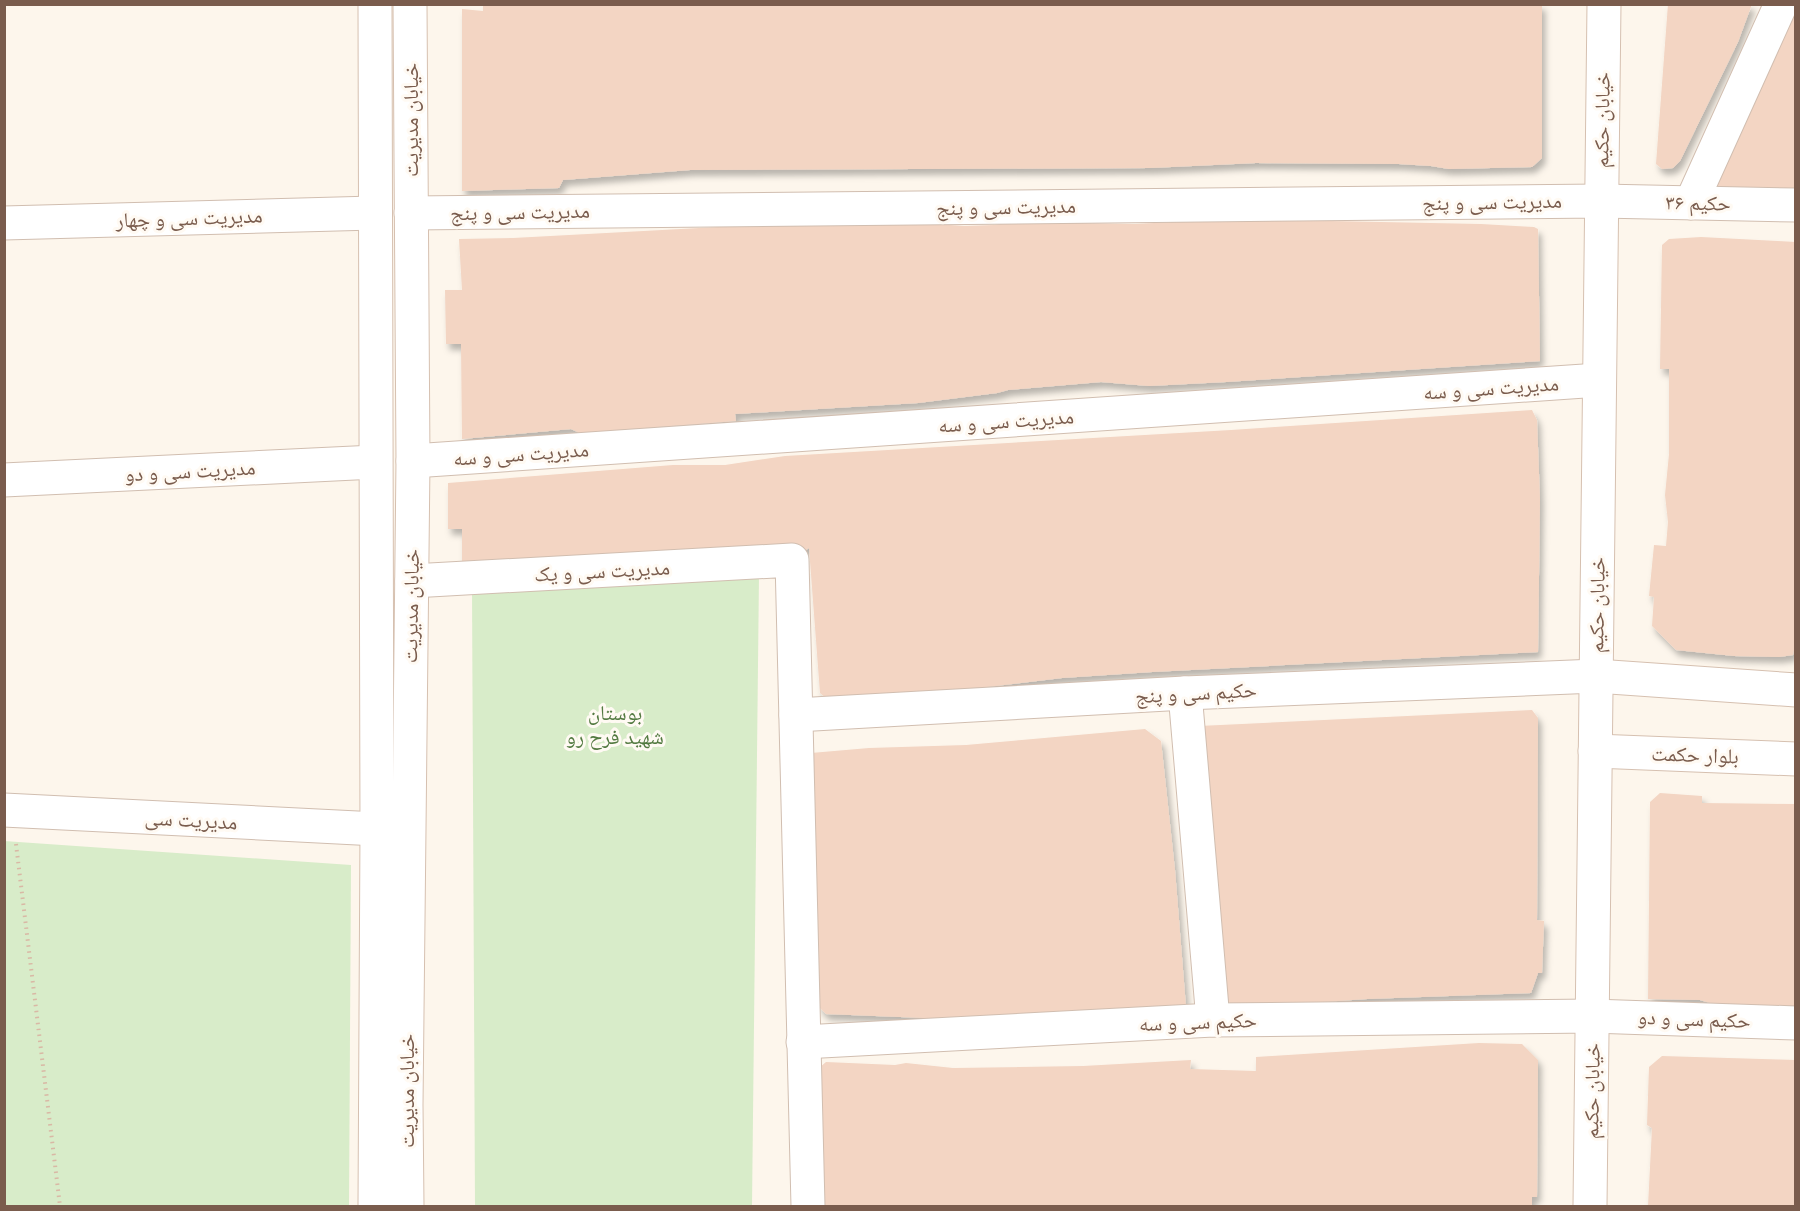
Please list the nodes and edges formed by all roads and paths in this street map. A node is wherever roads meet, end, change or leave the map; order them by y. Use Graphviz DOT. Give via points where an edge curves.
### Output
graph roads {
  1 [pos="375,4"];
  2 [pos="410,4"];
  3 [pos="1604,4"];
  4 [pos="1782,4"];
  5 [pos="1602,201"];
  6 [pos="1691,203"];
  7 [pos="1796,205"];
  8 [pos="374,213"];
  9 [pos="411,213"];
  10 [pos="4,223"];
  11 [pos="1599,380"];
  12 [pos="413,461"];
  13 [pos="375,462"];
  14 [pos="4,480"];
  15 [pos="412,581"];
  16 [pos="1596,676"];
  17 [pos="1796,690"];
  18 [pos="1185,693"];
  19 [pos="796,715"];
  20 [pos="1595,750"];
  21 [pos="1796,759"];
  22 [pos="8,810"];
  23 [pos="377,829"];
  24 [pos="1592,1016"];
  25 [pos="1213,1020"];
  26 [pos="1796,1023"];
  27 [pos="803,1042"];
  28 [pos="390,1105"];
  29 [pos="60,1206"];
  30 [pos="375,1206"];
  31 [pos="407,1206"];
  32 [pos="808,1206"];
  33 [pos="1590,1206"];
  1 -- 8 [label="street, خیابان مدیریت"];
  2 -- 9 [label="street, خیابان مدیریت"];
  3 -- 5 [label="street, خیابان حکیم"];
  4 -- 6 [label="street"];
  5 -- 6 [label="street, حکیم ۳۶"];
  5 -- 9 [label="street, مدیریت سی و پنج"];
  5 -- 11 [label="street, خیابان حکیم"];
  6 -- 7 [label="street, حکیم ۳۶"];
  8 -- 10 [label="street, مدیریت سی و چهار"];
  8 -- 13 [label="street, خیابان مدیریت"];
  9 -- 12 [label="street, خیابان مدیریت"];
  11 -- 12 [label="street, مدیریت سی و سه"];
  11 -- 16 [label="street, خیابان حکیم"];
  12 -- 15 [label="street, خیابان مدیریت"];
  13 -- 14 [label="street, مدیریت سی و دو"];
  13 -- 23 [label="street, خیابان مدیریت"];
  15 -- 19 [label="street, مدیریت سی و یک" via="792,560"];
  15 -- 28 [label="street, خیابان مدیریت"];
  16 -- 17 [label="street"];
  16 -- 18 [label="street, حکیم سی و پنج"];
  16 -- 20 [label="street, خیابان حکیم"];
  18 -- 19 [label="street, حکیم سی و پنج"];
  18 -- 25 [label="street"];
  19 -- 27 [label="street"];
  20 -- 21 [label="street, بلوار حکمت"];
  20 -- 24 [label="street, خیابان حکیم"];
  22 -- 23 [label="street, مدیریت سی"];
  22 -- 29 [label="path"];
  23 -- 28 [label="street, خیابان مدیریت"];
  24 -- 25 [label="street, حکیم سی و سه"];
  24 -- 26 [label="street, حکیم سی و دو"];
  24 -- 33 [label="street, خیابان حکیم"];
  25 -- 27 [label="street, حکیم سی و سه"];
  27 -- 32 [label="street"];
  28 -- 30 [label="street, خیابان مدیریت"];
  28 -- 31 [label="street, خیابان مدیریت"];
}
